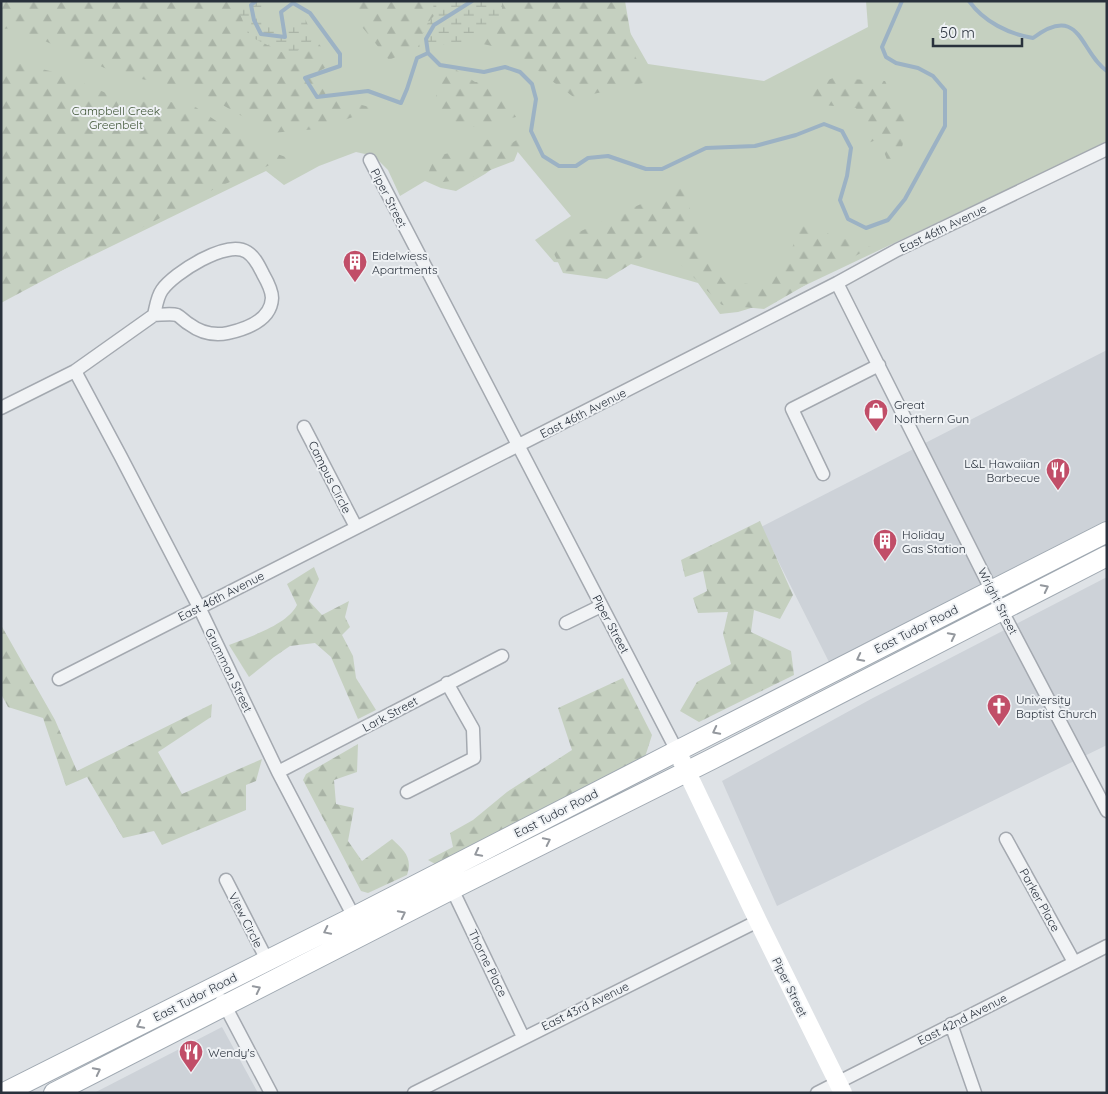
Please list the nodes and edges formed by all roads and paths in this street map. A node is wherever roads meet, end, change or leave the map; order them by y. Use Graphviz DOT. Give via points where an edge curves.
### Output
graph roads {
  1 [pos="1107,149"];
  2 [pos="370,160"];
  3 [pos="837,283"];
  4 [pos="154,315"];
  5 [pos="878,365"];
  6 [pos="75,371"];
  7 [pos="1,408"];
  8 [pos="304,426"];
  9 [pos="518,446"];
  10 [pos="823,474"];
  11 [pos="356,527"];
  12 [pos="1107,532"];
  13 [pos="1107,556"];
  14 [pos="992,590"];
  15 [pos="601,606"];
  16 [pos="199,607"];
  17 [pos="1002,610"];
  18 [pos="566,623"];
  19 [pos="502,656"];
  20 [pos="59,679"];
  21 [pos="447,684"];
  22 [pos="677,751"];
  23 [pos="278,772"];
  24 [pos="688,772"];
  25 [pos="407,792"];
  26 [pos="1107,811"];
  27 [pos="1006,839"];
  28 [pos="226,880"];
  29 [pos="452,889"];
  30 [pos="354,917"];
  31 [pos="758,921"];
  32 [pos="1107,946"];
  33 [pos="267,960"];
  34 [pos="1074,962"];
  35 [pos="214,987"];
  36 [pos="225,1006"];
  37 [pos="951,1024"];
  38 [pos="523,1037"];
  39 [pos="840,1087"];
  40 [pos="4,1093"];
  41 [pos="54,1093"];
  42 [pos="271,1093"];
  43 [pos="414,1093"];
  44 [pos="817,1093"];
  45 [pos="975,1093"];
  1 -- 3 [label="street, East 46th Avenue" via="897,250"];
  2 -- 9 [label="street, Piper Street"];
  3 -- 5 [label="street, Wright Street"];
  3 -- 9 [label="street, East 46th Avenue"];
  4 -- 4 [label="street" via="162,291 176,276 199,261 237,248 255,260 269,284 272,297 270,309 259,321 227,333 211,335 175,315"];
  4 -- 6 [label="street"];
  5 -- 10 [label="street" via="792,409"];
  5 -- 14 [label="street, Wright Street"];
  6 -- 7 [label="street"];
  6 -- 16 [label="street, Grumman Street"];
  8 -- 11 [label="street, Campus Circle"];
  9 -- 11 [label="street, East 46th Avenue"];
  9 -- 15 [label="street, Piper Street"];
  11 -- 16 [label="street, East 46th Avenue"];
  12 -- 14 [label="main road, East Tudor Road"];
  17 -- 13 [label="main road, East Tudor Road, one-way"];
  14 -- 17 [label="street, Wright Street"];
  14 -- 22 [label="main road, East Tudor Road, one-way"];
  15 -- 18 [label="street"];
  15 -- 22 [label="street, Piper Street"];
  16 -- 20 [label="street, East 46th Avenue"];
  16 -- 23 [label="street, Grumman Street"];
  24 -- 17 [label="main road, East Tudor Road, one-way"];
  17 -- 26 [label="street, Wright Street"];
  19 -- 21 [label="street, Lark Street"];
  21 -- 23 [label="street, Lark Street"];
  21 -- 25 [label="street" via="473,729 474,758"];
  22 -- 24 [label="street, Piper Street"];
  22 -- 30 [label="main road, East Tudor Road, one-way"];
  23 -- 30 [label="street, Grumman Street"];
  29 -- 24 [label="main road, East Tudor Road, one-way"];
  24 -- 31 [label="street, Piper Street"];
  27 -- 34 [label="street, Parker Place"];
  28 -- 33 [label="street, View Circle"];
  36 -- 29 [label="main road, East Tudor Road, one-way"];
  29 -- 38 [label="street, Thorne Place"];
  30 -- 33 [label="main road, East Tudor Road, one-way"];
  31 -- 38 [label="street, East 43rd Avenue"];
  31 -- 39 [label="street, Piper Street"];
  32 -- 34 [label="street, East 42nd Avenue"];
  33 -- 35 [label="main road, East Tudor Road"];
  34 -- 37 [label="street, East 42nd Avenue"];
  35 -- 36 [label="street"];
  35 -- 40 [label="main road, East Tudor Road, one-way"];
  41 -- 36 [label="main road, East Tudor Road, one-way"];
  36 -- 42 [label="street"];
  37 -- 39 [label="street, East 42nd Avenue"];
  37 -- 45 [label="street"];
  38 -- 43 [label="street, East 43rd Avenue"];
  39 -- 44 [label="street, East 42nd Avenue"];
}
